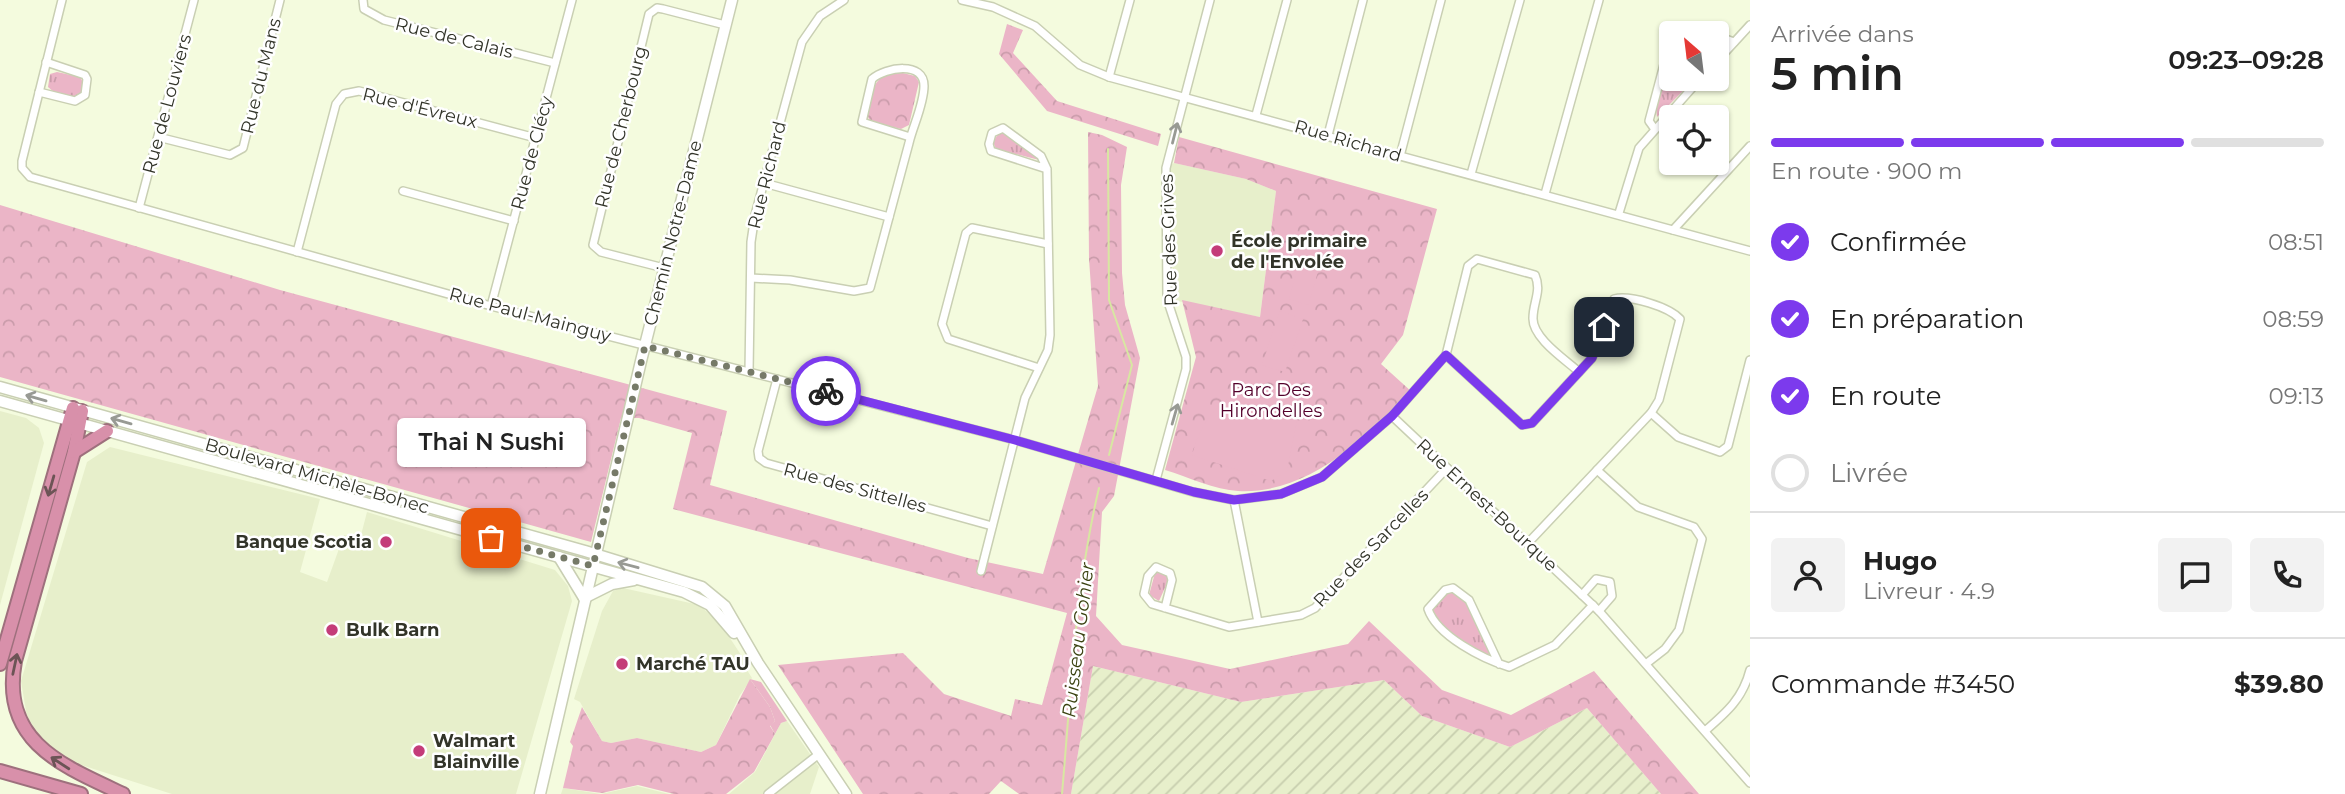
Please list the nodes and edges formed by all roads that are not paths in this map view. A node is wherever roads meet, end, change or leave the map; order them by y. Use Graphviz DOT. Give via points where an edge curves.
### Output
graph roads {
  1 [pos="62,0"];
  2 [pos="194,0"];
  3 [pos="280,0"];
  4 [pos="363,0"];
  5 [pos="572,0"];
  6 [pos="732,0"];
  7 [pos="844,0"];
  8 [pos="962,0"];
  9 [pos="1130,0"];
  10 [pos="1210,0"];
  11 [pos="1287,0"];
  12 [pos="1363,0"];
  13 [pos="1441,0"];
  14 [pos="1520,0"];
  15 [pos="1598,0"];
  16 [pos="832,3"];
  17 [pos="725,25"];
  18 [pos="1750,25"];
  19 [pos="1729,40"];
  20 [pos="1734,42"];
  21 [pos="1729,48"];
  22 [pos="46,62"];
  23 [pos="555,63"];
  24 [pos="1109,77"];
  25 [pos="1659,84"];
  26 [pos="1689,91"];
  27 [pos="39,92"];
  28 [pos="1184,97"];
  29 [pos="1256,115"];
  30 [pos="1654,128"];
  31 [pos="1328,135"];
  32 [pos="158,137"];
  33 [pos="910,137"];
  34 [pos="536,138"];
  35 [pos="1750,146"];
  36 [pos="1400,156"];
  37 [pos="1047,169"];
  38 [pos="1471,174"];
  39 [pos="764,183"];
  40 [pos="403,191"];
  41 [pos="1545,194"];
  42 [pos="139,208"];
  43 [pos="1619,213"];
  44 [pos="889,217"];
  45 [pos="514,221"];
  46 [pos="1673,230"];
  47 [pos="1048,244"];
  48 [pos="1750,251"];
  49 [pos="297,252"];
  50 [pos="664,268"];
  51 [pos="751,278"];
  52 [pos="491,306"];
  53 [pos="645,346"];
  54 [pos="1446,355"];
  55 [pos="1750,360"];
  56 [pos="1039,368"];
  57 [pos="749,372"];
  58 [pos="1579,372"];
  59 [pos="777,379"];
  60 [pos="0,387"];
  61 [pos="1740,399"];
  62 [pos="0,401"];
  63 [pos="1750,402"];
  64 [pos="1651,413"];
  65 [pos="76,415"];
  66 [pos="1392,416"];
  67 [pos="107,431"];
  68 [pos="1015,440"];
  69 [pos="74,452"];
  70 [pos="1447,468"];
  71 [pos="1597,470"];
  72 [pos="1156,480"];
  73 [pos="1234,500"];
  74 [pos="992,526"];
  75 [pos="1528,543"];
  76 [pos="596,555"];
  77 [pos="559,557"];
  78 [pos="593,566"];
  79 [pos="981,571"];
  80 [pos="638,579"];
  81 [pos="1582,595"];
  82 [pos="584,598"];
  83 [pos="1165,608"];
  84 [pos="1596,608"];
  85 [pos="1258,622"];
  86 [pos="758,663"];
  87 [pos="1647,663"];
  88 [pos="0,664"];
  89 [pos="1499,664"];
  90 [pos="1750,670"];
  91 [pos="1705,730"];
  92 [pos="819,754"];
  93 [pos="0,771"];
  94 [pos="1750,783"];
  95 [pos="81,794"];
  96 [pos="123,794"];
  97 [pos="540,794"];
  98 [pos="768,794"];
  99 [pos="846,794"];
  1 -- 22 [label="street"];
  2 -- 32 [label="street, Rue de Louviers"];
  3 -- 32 [label="street, Rue du Mans" via="243,148 230,155"];
  4 -- 23 [label="street, Rue de Calais" via="369,14 384,20"];
  5 -- 23 [label="street, Rue de Clécy"];
  6 -- 17 [label="street, Chemin Notre-Dame"];
  7 -- 16 [label="street, Rue Richard"];
  8 -- 24 [label="street, Rue Richard" via="993,7 1035,26 1080,65"];
  9 -- 24 [label="street"];
  10 -- 28 [label="street, Rue des Grives"];
  11 -- 29 [label="street"];
  12 -- 31 [label="street"];
  13 -- 36 [label="street"];
  14 -- 38 [label="street"];
  15 -- 41 [label="street"];
  16 -- 39 [label="street, Rue Richard" via="802,42"];
  17 -- 50 [label="street, Chemin Notre-Dame"];
  17 -- 50 [label="street, Rue de Cherbourg" via="657,8 649,14 593,245 601,252"];
  18 -- 20 [label="street"];
  19 -- 20 [label="street"];
  20 -- 21 [label="street"];
  22 -- 27 [label="street"];
  22 -- 27 [label="street" via="85,75 85,95 75,102"];
  23 -- 34 [label="street, Rue de Clécy"];
  24 -- 28 [label="street, Rue Richard"];
  25 -- 30 [label="street" via="1649,121"];
  26 -- 30 [label="street"];
  27 -- 42 [label="street, Rue Paul-Mainguy" via="22,168 30,177"];
  28 -- 29 [label="street, Rue Richard"];
  72 -- 28 [label="street, Rue des Grives, one-way" via="1186,357 1167,299 1165,183"];
  29 -- 31 [label="street, Rue Richard"];
  30 -- 43 [label="street" via="1639,148"];
  31 -- 36 [label="street, Rue Richard"];
  32 -- 42 [label="street, Rue de Louviers"];
  33 -- 33 [label="street" via="862,122 873,79 890,68 912,71 924,85"];
  33 -- 44 [label="street"];
  34 -- 45 [label="street, Rue de Clécy"];
  34 -- 49 [label="street, Rue d'Évreux" via="359,91 344,94 336,104"];
  35 -- 46 [label="street"];
  36 -- 38 [label="street, Rue Richard"];
  37 -- 37 [label="street" via="991,151 992,132 1003,128 1041,156"];
  37 -- 47 [label="street"];
  38 -- 41 [label="street, Rue Richard"];
  39 -- 44 [label="street"];
  39 -- 51 [label="street, Rue Richard" via="751,242"];
  40 -- 45 [label="street"];
  41 -- 43 [label="street, Rue Richard"];
  42 -- 49 [label="street, Rue Paul-Mainguy"];
  43 -- 46 [label="street, Rue Richard"];
  44 -- 51 [label="street" via="870,288 863,292"];
  45 -- 52 [label="street, Rue de Clécy"];
  46 -- 48 [label="street, Rue Richard"];
  47 -- 56 [label="street" via="1050,335"];
  47 -- 56 [label="street" via="972,228 942,324 948,339"];
  49 -- 52 [label="street, Rue Paul-Mainguy"];
  50 -- 53 [label="street, Chemin Notre-Dame"];
  51 -- 57 [label="street, Rue Richard"];
  52 -- 53 [label="street, Rue Paul-Mainguy"];
  53 -- 57 [label="street, Rue Paul-Mainguy"];
  53 -- 76 [label="street, Chemin Notre-Dame"];
  54 -- 58 [label="street" via="1522,425 1532,423"];
  54 -- 58 [label="street, Rue Paul-Mainguy" via="1468,266 1477,259 1535,275 1539,285 1532,320 1537,332"];
  54 -- 66 [label="street, Rue Paul-Mainguy"];
  55 -- 61 [label="street"];
  56 -- 68 [label="street" via="1025,398"];
  57 -- 59 [label="street, Rue Paul-Mainguy"];
  58 -- 64 [label="street" via="1600,342 1614,299 1673,312 1680,319 1659,400"];
  59 -- 68 [label="street, Rue Paul-Mainguy"];
  59 -- 74 [label="street, Rue des Sittelles" via="758,451 766,463"];
  65 -- 60 [label="street, Boulevard Michèle-Bohec, one-way"];
  61 -- 63 [label="street"];
  61 -- 64 [label="street" via="1728,446 1720,452 1678,438"];
  62 -- 65 [label="street, Boulevard Michèle-Bohec"];
  64 -- 71 [label="street"];
  65 -- 67 [label="street, Boulevard Michèle-Bohec"];
  65 -- 69 [label="highway"];
  76 -- 65 [label="street, Boulevard Michèle-Bohec, one-way"];
  65 -- 88 [label="highway, one-way"];
  66 -- 70 [label="street, Rue Ernest-Bourque"];
  66 -- 73 [label="street, Rue Paul-Mainguy" via="1322,477 1281,494"];
  67 -- 69 [label="highway"];
  67 -- 77 [label="street, Boulevard Michèle-Bohec"];
  68 -- 72 [label="street, Rue Paul-Mainguy"];
  68 -- 74 [label="street"];
  96 -- 69 [label="highway, one-way" via="47,754 24,729 12,698 15,661"];
  70 -- 75 [label="street, Rue Ernest-Bourque"];
  70 -- 85 [label="street, Rue des Sarcelles" via="1315,608"];
  71 -- 75 [label="street"];
  71 -- 87 [label="street" via="1637,507 1694,527 1702,539 1679,630"];
  72 -- 73 [label="street, Rue Paul-Mainguy"];
  73 -- 85 [label="street"];
  74 -- 79 [label="street"];
  75 -- 81 [label="street, Rue Ernest-Bourque"];
  76 -- 78 [label="street, Chemin Notre-Dame"];
  86 -- 76 [label="street, Boulevard Michèle-Bohec, one-way" via="725,606 708,591"];
  77 -- 78 [label="street, Boulevard Michèle-Bohec"];
  77 -- 82 [label="street"];
  78 -- 80 [label="street, Boulevard Michèle-Bohec"];
  78 -- 82 [label="street, Chemin Notre-Dame"];
  80 -- 82 [label="street" via="612,584"];
  80 -- 86 [label="street, Boulevard Michèle-Bohec" via="710,604"];
  81 -- 84 [label="street, Rue Ernest-Bourque"];
  81 -- 84 [label="street" via="1596,579 1610,582 1612,596"];
  82 -- 97 [label="street, Chemin Notre-Dame"];
  83 -- 83 [label="street" via="1152,604 1144,594 1148,576 1156,568 1170,573 1172,580"];
  83 -- 85 [label="street, Rue des Sarcelles" via="1229,627"];
  84 -- 87 [label="street, Rue Ernest-Bourque"];
  84 -- 89 [label="street" via="1555,645 1509,667"];
  86 -- 92 [label="street, Boulevard Michèle-Bohec"];
  87 -- 91 [label="street, Rue Ernest-Bourque"];
  89 -- 89 [label="street" via="1468,650 1431,619 1428,609 1445,590 1453,588 1469,600"];
  90 -- 91 [label="street" via="1733,707"];
  91 -- 94 [label="street, Rue Ernest-Bourque"];
  92 -- 98 [label="street"];
  92 -- 99 [label="street, Boulevard Michèle-Bohec"];
  93 -- 95 [label="highway"];
}
